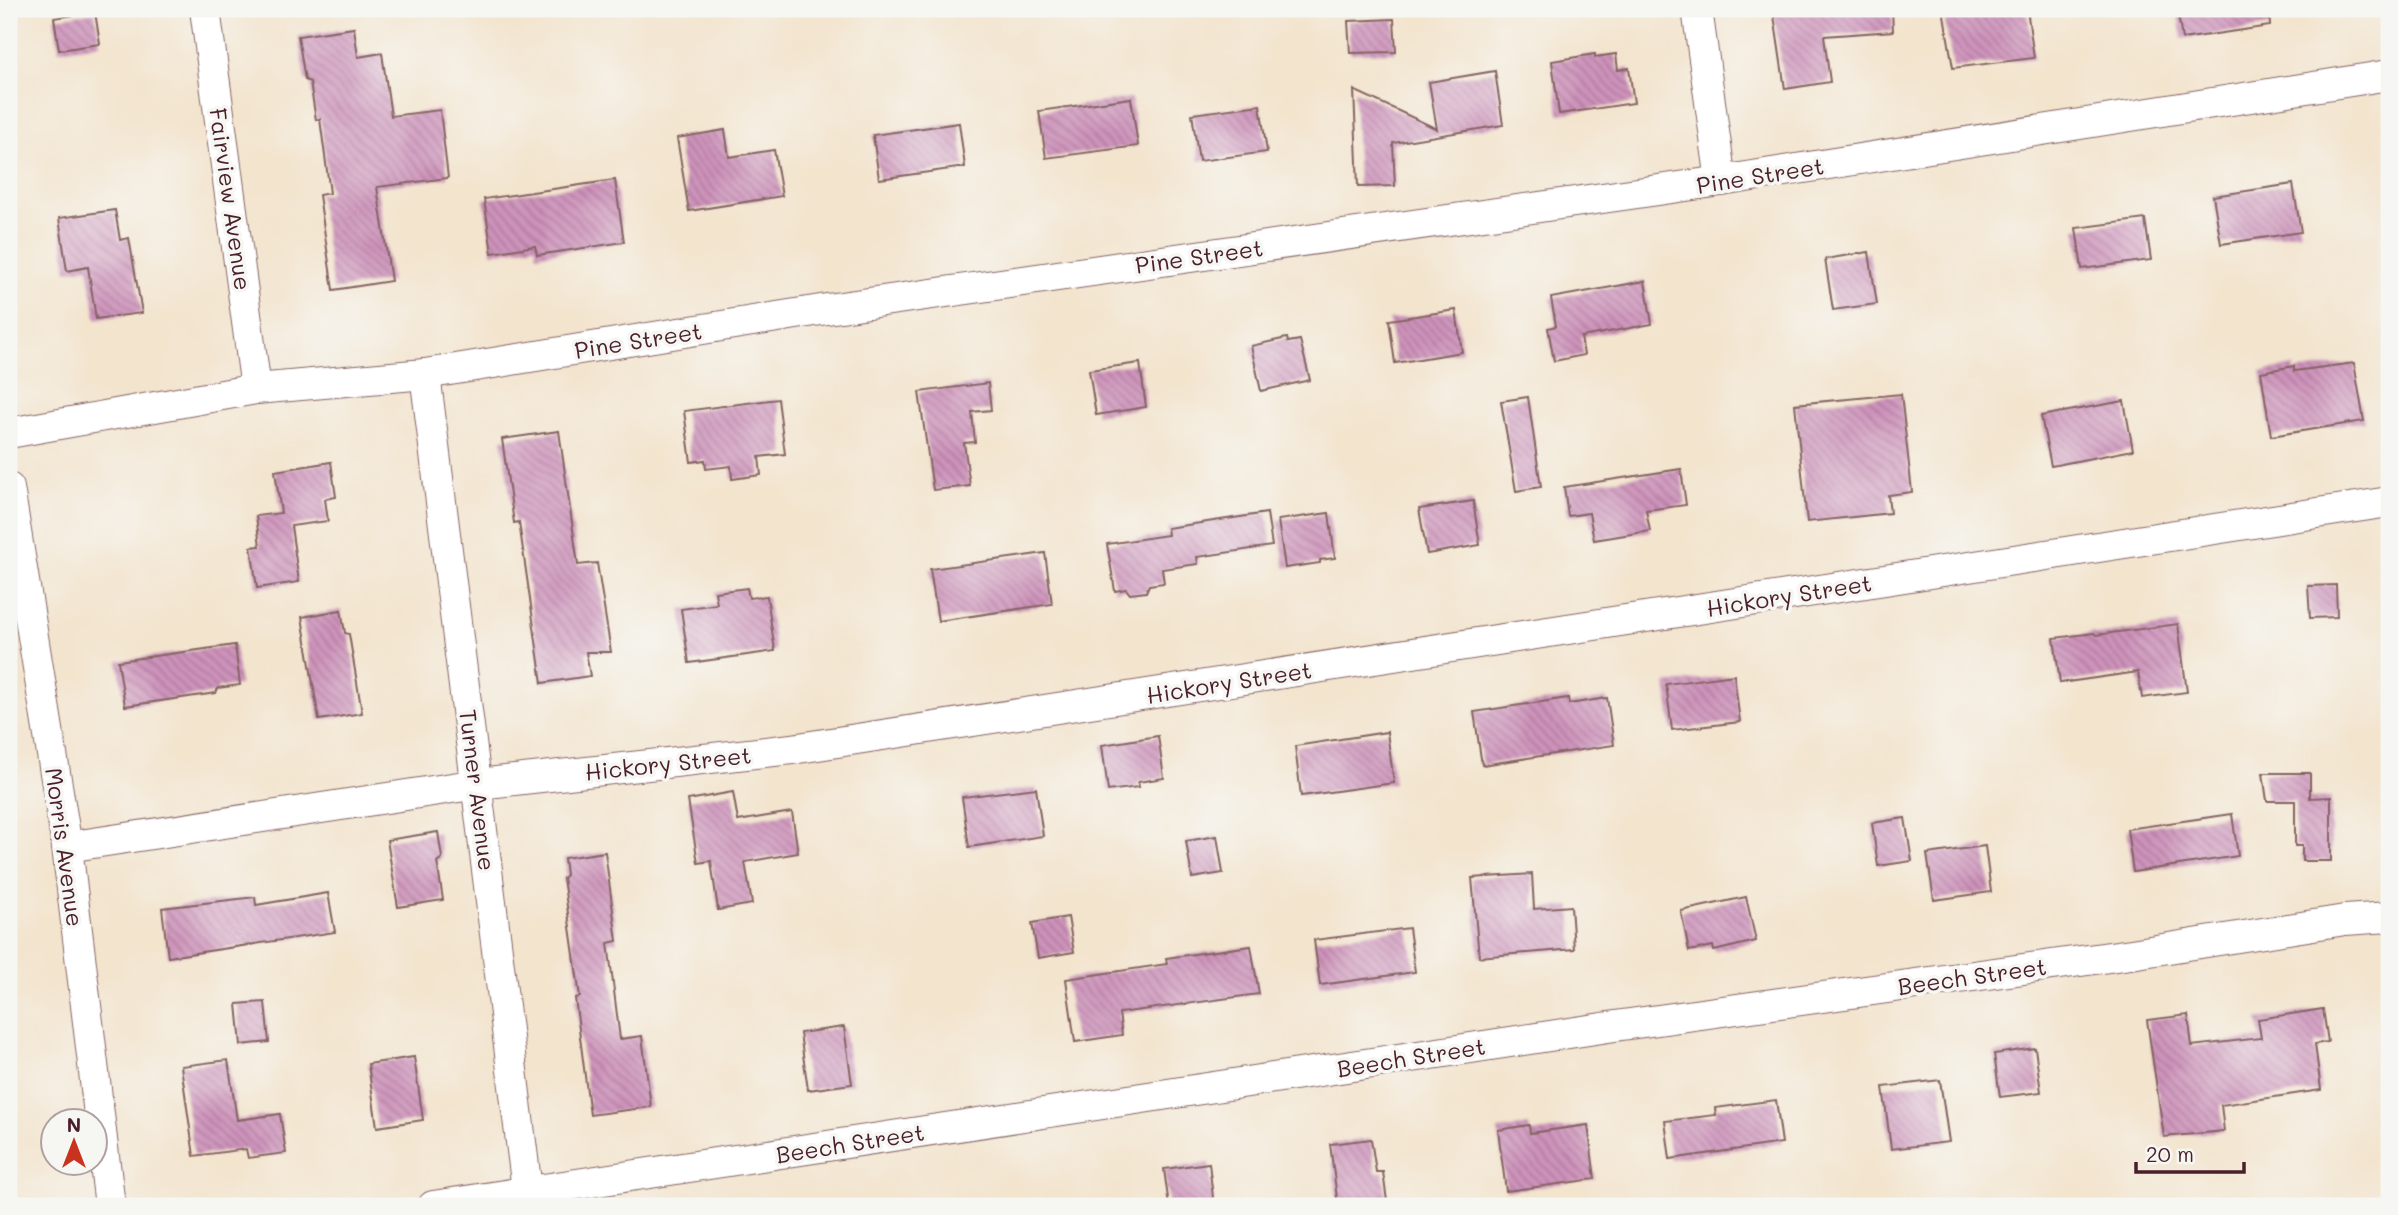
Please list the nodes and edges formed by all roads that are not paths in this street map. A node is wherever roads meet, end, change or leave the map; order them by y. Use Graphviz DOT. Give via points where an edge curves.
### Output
graph roads {
  1 [pos="205,9"];
  2 [pos="1698,9"];
  3 [pos="2389,75"];
  4 [pos="1721,181"];
  5 [pos="425,374"];
  6 [pos="256,388"];
  7 [pos="9,433"];
  8 [pos="9,488"];
  9 [pos="2389,502"];
  10 [pos="478,784"];
  11 [pos="66,847"];
  12 [pos="2389,917"];
  13 [pos="528,1199"];
  14 [pos="110,1206"];
  15 [pos="433,1206"];
  1 -- 6 [label="street, Fairview Avenue"];
  2 -- 4 [label="street"];
  3 -- 4 [label="street, Pine Street"];
  4 -- 5 [label="street, Pine Street" via="841,307"];
  5 -- 6 [label="street, Pine Street"];
  5 -- 10 [label="street, Turner Avenue"];
  6 -- 7 [label="street, Pine Street"];
  8 -- 11 [label="street, Morris Avenue"];
  9 -- 10 [label="street, Hickory Street" via="792,749"];
  10 -- 11 [label="street, Hickory Street"];
  10 -- 13 [label="street, Turner Avenue"];
  11 -- 14 [label="street, Morris Avenue"];
  12 -- 13 [label="street, Beech Street" via="1601,1028"];
  13 -- 15 [label="street, Beech Street"];
}
